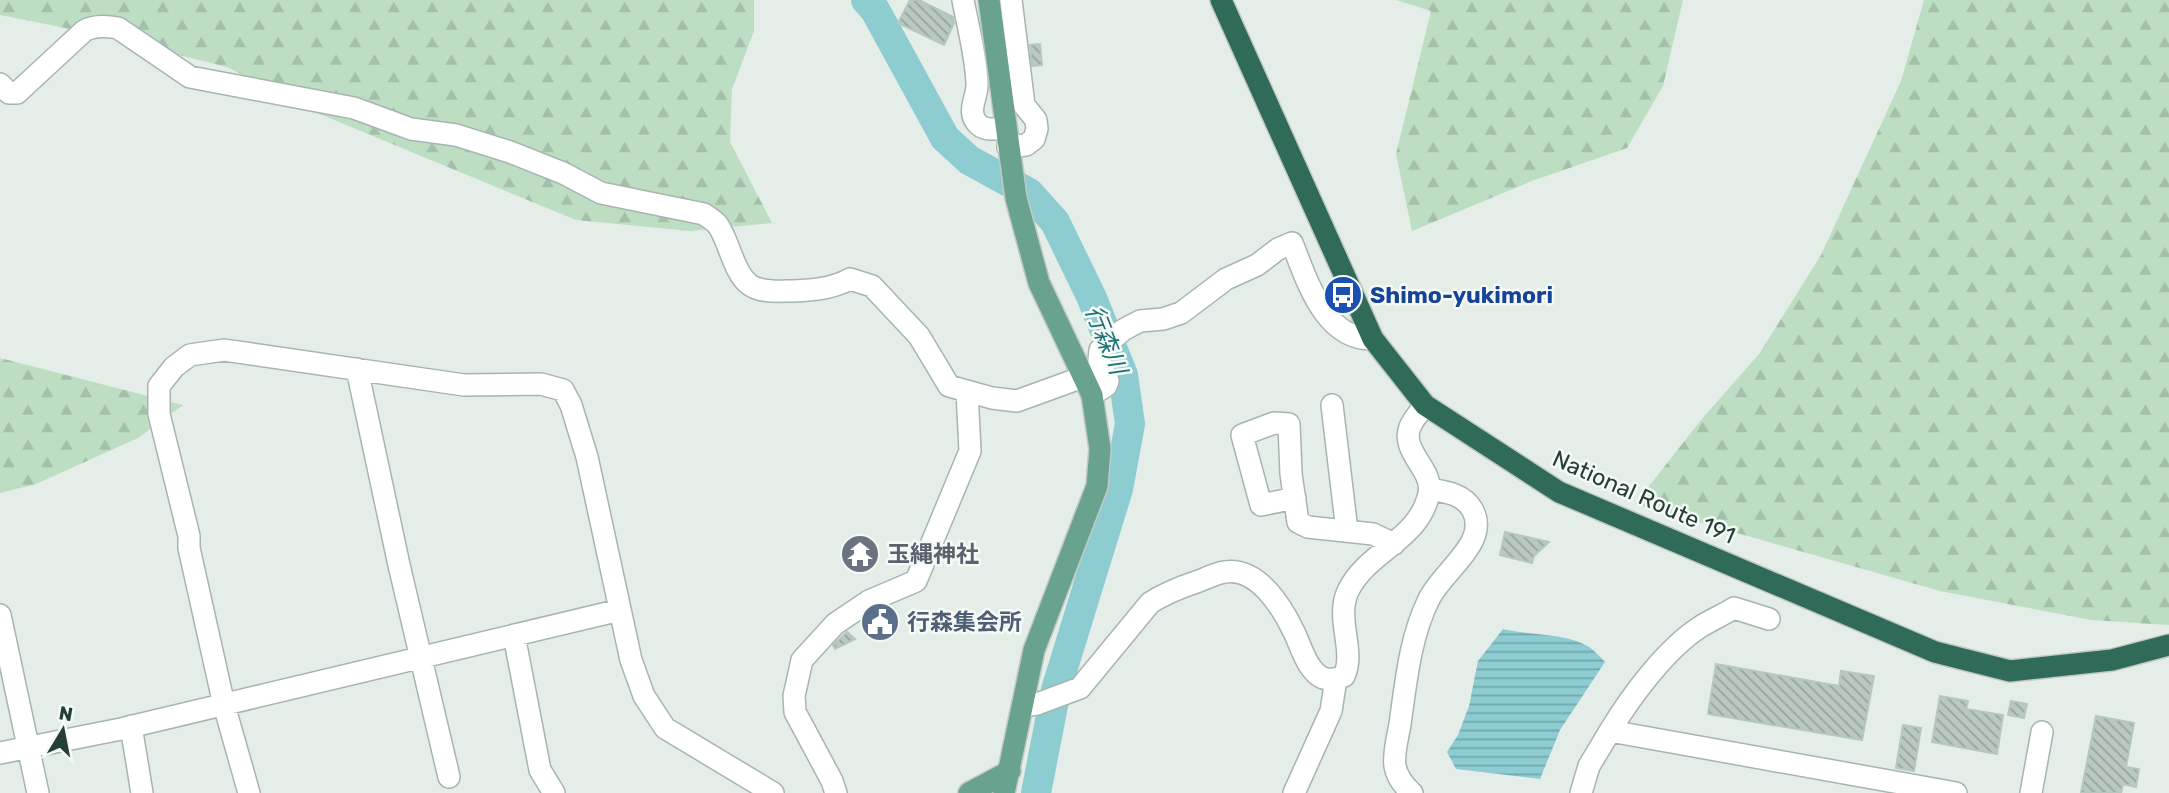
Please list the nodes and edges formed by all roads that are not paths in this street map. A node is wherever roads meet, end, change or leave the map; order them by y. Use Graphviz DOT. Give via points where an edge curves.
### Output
graph roads {
  1 [pos="963,0"];
  2 [pos="989,0"];
  3 [pos="1011,0"];
  4 [pos="1221,0"];
  5 [pos="0,84"];
  6 [pos="1008,143"];
  7 [pos="1373,339"];
  8 [pos="357,369"];
  9 [pos="1087,386"];
  10 [pos="967,391"];
  11 [pos="1332,405"];
  12 [pos="1425,405"];
  13 [pos="1430,489"];
  14 [pos="1295,498"];
  15 [pos="1347,531"];
  16 [pos="1394,544"];
  17 [pos="620,610"];
  18 [pos="0,615"];
  19 [pos="1769,619"];
  20 [pos="514,635"];
  21 [pos="2169,645"];
  22 [pos="422,658"];
  23 [pos="1336,679"];
  24 [pos="224,705"];
  25 [pos="1023,706"];
  26 [pos="131,726"];
  27 [pos="1610,731"];
  28 [pos="2042,732"];
  29 [pos="30,749"];
  30 [pos="0,753"];
  31 [pos="1010,771"];
  32 [pos="449,777"];
  33 [pos="766,790"];
  34 [pos="38,793"];
  35 [pos="142,793"];
  36 [pos="249,793"];
  37 [pos="554,793"];
  38 [pos="836,793"];
  39 [pos="969,793"];
  40 [pos="1004,793"];
  41 [pos="1294,793"];
  42 [pos="1412,793"];
  43 [pos="1581,793"];
  44 [pos="1956,793"];
  45 [pos="2032,793"];
  1 -- 6 [label="street" via="977,85 971,108 980,127"];
  2 -- 6 [label="main road"];
  3 -- 6 [label="street" via="1024,105 1037,129 1026,145"];
  4 -- 7 [label="highway, National Route 191"];
  5 -- 10 [label="street" via="9,93 17,93 84,31 107,26 136,39 190,76 354,108 411,129 483,143 601,192 704,214 718,225 743,277 759,289 815,290 850,279 872,286 919,336 949,386"];
  6 -- 9 [label="main road" via="1016,198 1040,283"];
  7 -- 9 [label="street" via="1358,339 1331,320 1316,300 1292,243 1226,279 1181,313 1140,321 1123,330 1100,350 1106,386"];
  7 -- 12 [label="highway, National Route 191"];
  8 -- 17 [label="street" via="464,385 541,384 563,390 587,457"];
  8 -- 22 [label="street"];
  8 -- 24 [label="street" via="224,350 190,355 159,386 159,414"];
  9 -- 10 [label="street" via="1017,401"];
  9 -- 25 [label="main road" via="1100,449 1097,486 1034,650"];
  10 -- 38 [label="street" via="970,451 916,581 869,601 835,624 802,660 795,712"];
  11 -- 15 [label="street"];
  12 -- 13 [label="street" via="1408,436"];
  12 -- 21 [label="highway, National Route 191" via="1559,492 1935,652 2010,671 2112,660"];
  13 -- 16 [label="street" via="1424,510"];
  13 -- 42 [label="street" via="1468,501 1476,516 1477,532 1430,597 1415,634 1395,767"];
  14 -- 15 [label="street" via="1298,522"];
  15 -- 16 [label="street" via="1373,534"];
  16 -- 23 [label="street" via="1360,571 1347,593 1342,616 1348,667 1344,676"];
  17 -- 20 [label="street"];
  17 -- 33 [label="street" via="644,696 665,728"];
  18 -- 29 [label="street"];
  19 -- 27 [label="street" via="1734,608 1698,628 1637,690"];
  20 -- 22 [label="street"];
  20 -- 37 [label="street" via="540,770"];
  22 -- 24 [label="street"];
  22 -- 32 [label="street"];
  23 -- 25 [label="street" via="1323,678 1310,665 1269,592 1238,572 1224,572 1164,593 1150,603 1080,688"];
  23 -- 41 [label="street" via="1331,711"];
  24 -- 26 [label="street"];
  24 -- 36 [label="street"];
  25 -- 31 [label="main road"];
  26 -- 29 [label="street"];
  26 -- 35 [label="street"];
  27 -- 43 [label="street" via="1589,766"];
  27 -- 44 [label="street"];
  28 -- 45 [label="street"];
  29 -- 30 [label="street"];
  29 -- 34 [label="street"];
  31 -- 39 [label="main road"];
  31 -- 40 [label="main road"];
}
